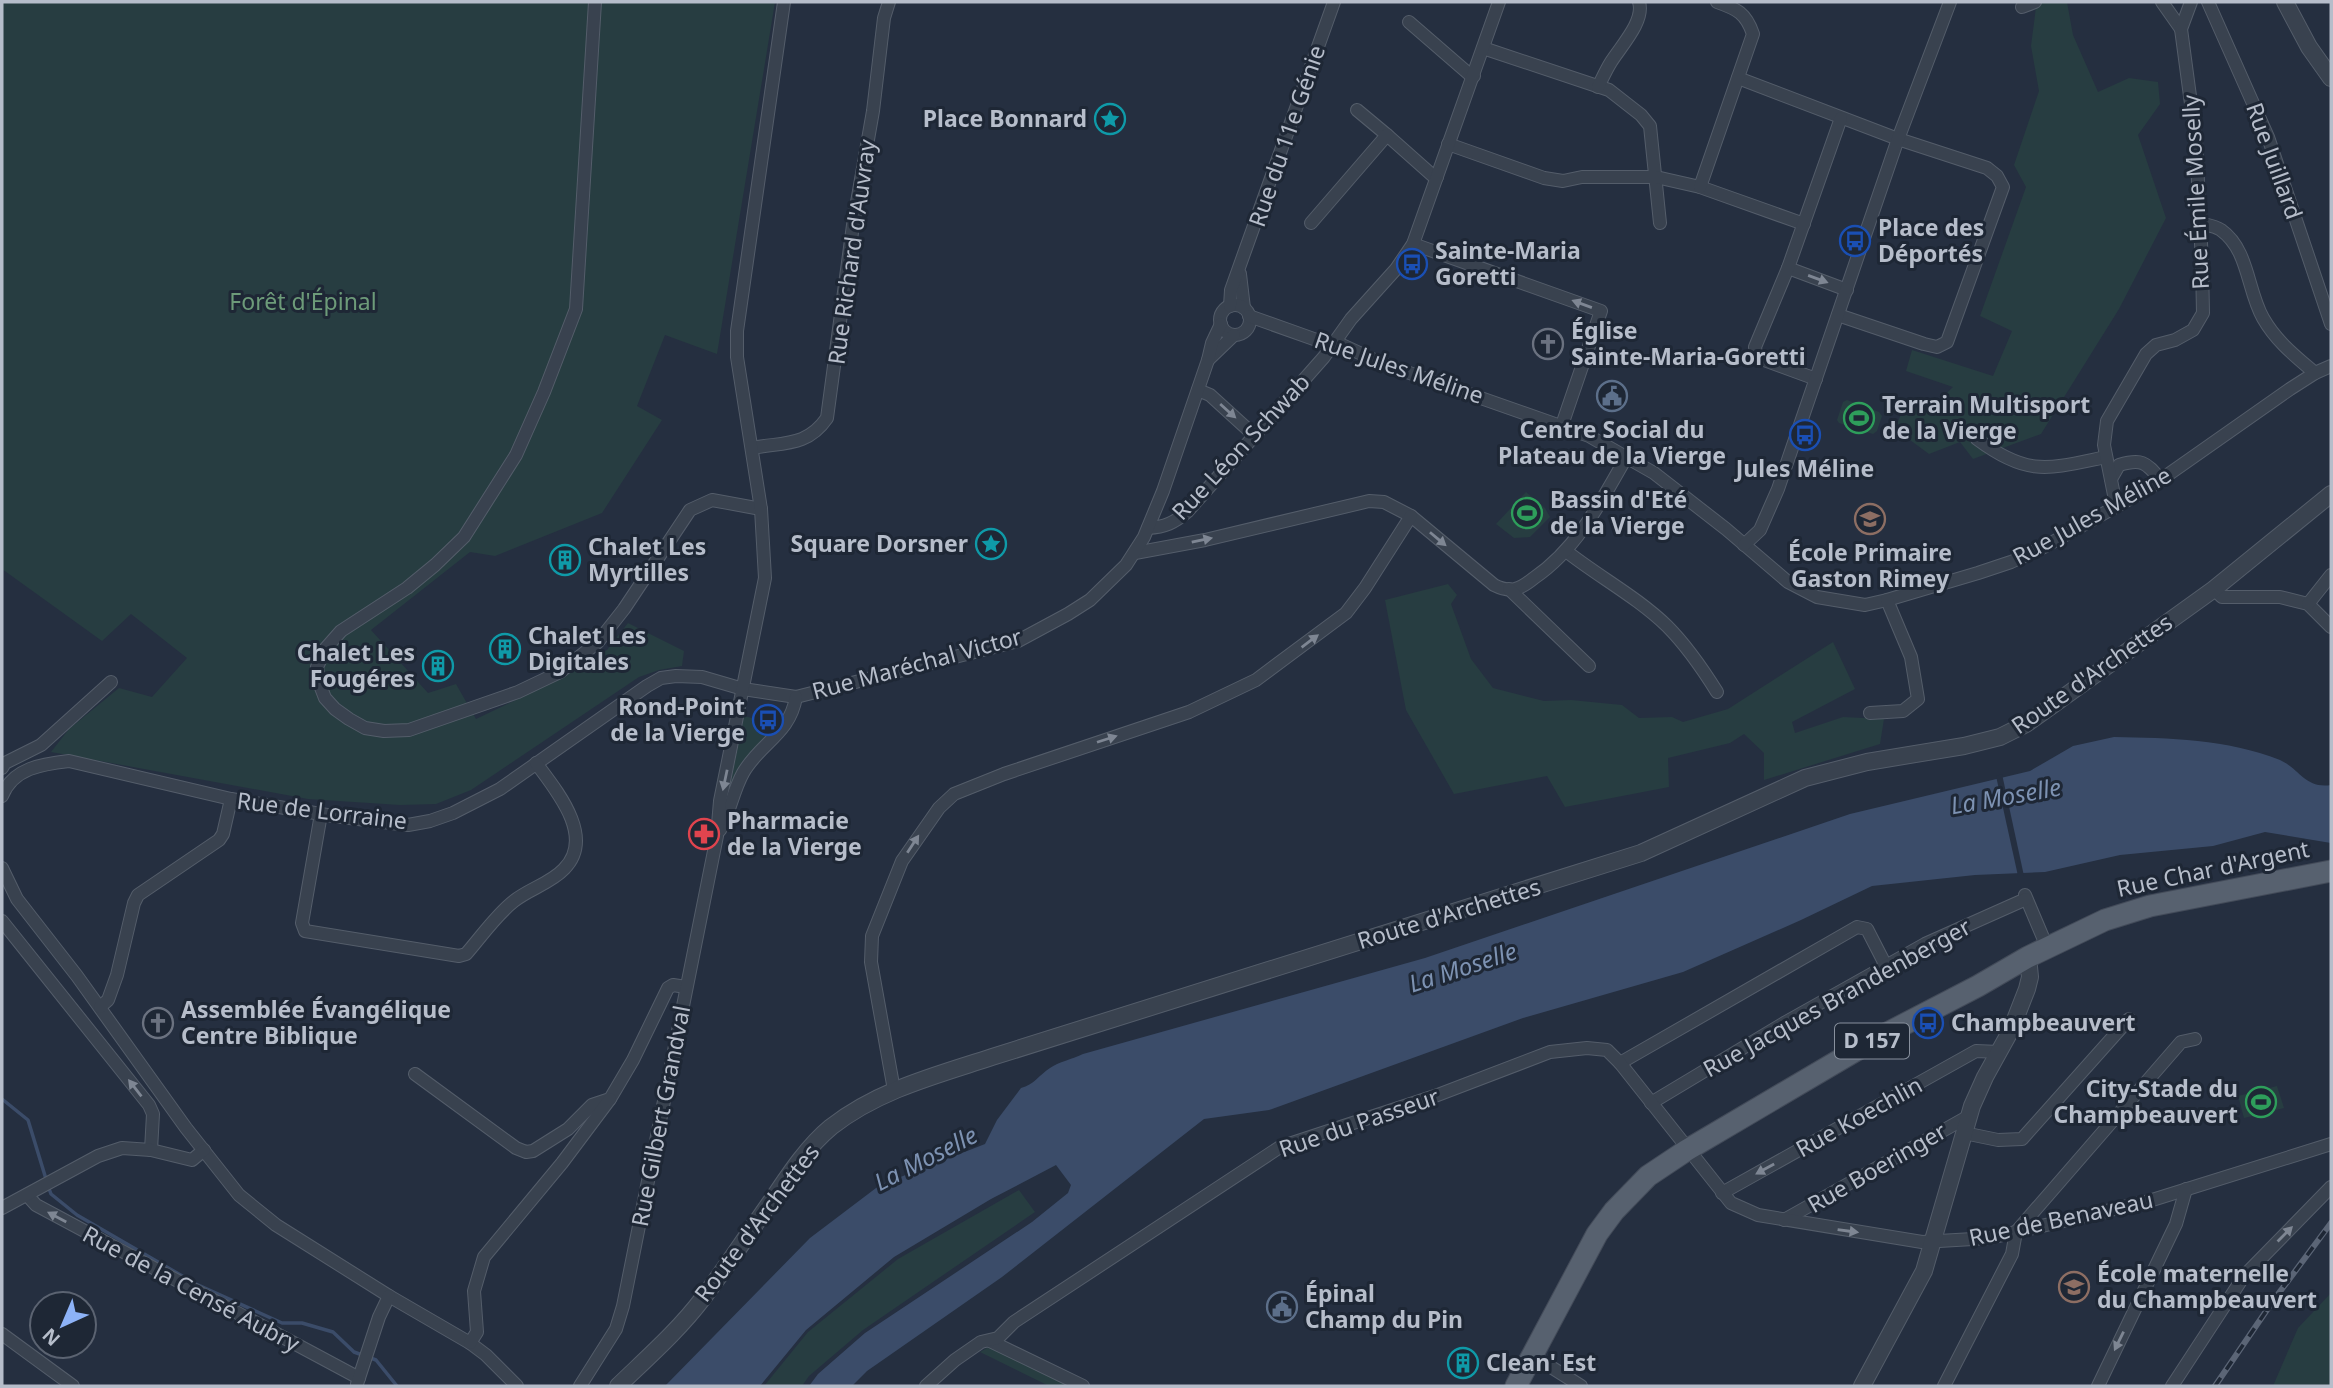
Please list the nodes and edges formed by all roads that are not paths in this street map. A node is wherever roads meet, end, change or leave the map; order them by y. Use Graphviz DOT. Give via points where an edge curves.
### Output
graph roads {
  1 [pos="594,2"];
  2 [pos="784,2"];
  3 [pos="888,2"];
  4 [pos="1334,2"];
  5 [pos="1499,2"];
  6 [pos="1639,2"];
  7 [pos="1717,2"];
  8 [pos="1950,2"];
  9 [pos="2035,2"];
  10 [pos="2162,2"];
  11 [pos="2191,2"];
  12 [pos="2208,2"];
  13 [pos="2285,2"];
  14 [pos="2022,8"];
  15 [pos="1409,22"];
  16 [pos="2181,29"];
  17 [pos="1483,48"];
  18 [pos="1474,76"];
  19 [pos="1738,78"];
  20 [pos="2331,78"];
  21 [pos="1598,87"];
  22 [pos="1357,110"];
  23 [pos="1841,118"];
  24 [pos="1387,135"];
  25 [pos="1898,139"];
  26 [pos="1448,144"];
  27 [pos="1437,177"];
  28 [pos="1656,177"];
  29 [pos="1700,187"];
  30 [pos="1311,223"];
  31 [pos="1660,223"];
  32 [pos="2200,223"];
  33 [pos="1804,224"];
  34 [pos="1413,244"];
  35 [pos="1788,268"];
  36 [pos="1240,270"];
  37 [pos="1847,290"];
  38 [pos="2326,293"];
  39 [pos="1230,306"];
  40 [pos="1838,315"];
  41 [pos="1247,317"];
  42 [pos="1221,324"];
  43 [pos="2331,324"];
  44 [pos="1234,335"];
  45 [pos="1333,344"];
  46 [pos="1208,360"];
  47 [pos="2331,366"];
  48 [pos="2315,373"];
  49 [pos="1816,379"];
  50 [pos="1198,390"];
  51 [pos="1562,425"];
  52 [pos="1255,436"];
  53 [pos="1978,439"];
  54 [pos="751,448"];
  55 [pos="1627,456"];
  56 [pos="2106,457"];
  57 [pos="2111,479"];
  58 [pos="2161,480"];
  59 [pos="2331,494"];
  60 [pos="2119,505"];
  61 [pos="761,509"];
  62 [pos="1410,516"];
  63 [pos="1148,528"];
  64 [pos="1744,545"];
  65 [pos="1566,551"];
  66 [pos="1135,553"];
  67 [pos="2331,575"];
  68 [pos="1509,589"];
  69 [pos="2214,589"];
  70 [pos="1887,600"];
  71 [pos="2308,604"];
  72 [pos="2331,627"];
  73 [pos="1589,666"];
  74 [pos="111,682"];
  75 [pos="743,689"];
  76 [pos="1717,692"];
  77 [pos="796,697"];
  78 [pos="1870,713"];
  79 [pos="753,758"];
  80 [pos="536,763"];
  81 [pos="2,769"];
  82 [pos="12,780"];
  83 [pos="2,796"];
  84 [pos="231,799"];
  85 [pos="321,814"];
  86 [pos="717,836"];
  87 [pos="2,868"];
  88 [pos="2331,871"];
  89 [pos="2,922"];
  90 [pos="2047,947"];
  91 [pos="2028,957"];
  92 [pos="1886,966"];
  93 [pos="686,987"];
  94 [pos="100,1007"];
  95 [pos="2129,1019"];
  96 [pos="2195,1039"];
  97 [pos="1998,1052"];
  98 [pos="1620,1063"];
  99 [pos="415,1073"];
  100 [pos="894,1090"];
  101 [pos="610,1099"];
  102 [pos="1651,1102"];
  103 [pos="1969,1116"];
  104 [pos="1964,1133"];
  105 [pos="2331,1144"];
  106 [pos="151,1150"];
  107 [pos="204,1150"];
  108 [pos="1687,1150"];
  109 [pos="2331,1187"];
  110 [pos="2186,1189"];
  111 [pos="1722,1193"];
  112 [pos="27,1195"];
  113 [pos="2,1208"];
  114 [pos="1784,1220"];
  115 [pos="2016,1232"];
  116 [pos="1934,1241"];
  117 [pos="389,1296"];
  118 [pos="2,1334"];
  119 [pos="990,1340"];
  120 [pos="470,1343"];
  121 [pos="1532,1356"];
  122 [pos="357,1382"];
  123 [pos="72,1386"];
  124 [pos="517,1386"];
  125 [pos="580,1386"];
  126 [pos="618,1386"];
  127 [pos="926,1386"];
  128 [pos="1083,1386"];
  129 [pos="1516,1386"];
  130 [pos="1581,1386"];
  131 [pos="1862,1386"];
  132 [pos="1944,1386"];
  133 [pos="2098,1386"];
  134 [pos="2172,1386"];
  1 -- 61 [label="street" via="576,309 544,393 516,456 464,537 407,588 341,631 317,667 320,685 330,703 349,719 384,731 410,730 518,692 559,672 598,642 690,510 712,500"];
  2 -- 54 [label="street, Rue Gilbert Grandval" via="737,331"];
  3 -- 54 [label="street, Rue Richard d'Auvray" via="827,418 806,439"];
  4 -- 36 [label="street, Rue du 11e Génie"];
  5 -- 17 [label="street, Rue Léon Schwab"];
  6 -- 21 [label="street" via="1630,37"];
  7 -- 19 [label="street" via="1748,20 1753,34"];
  8 -- 25 [label="street"];
  9 -- 14 [label="street"];
  10 -- 16 [label="street, Rue Émile Moselly"];
  11 -- 16 [label="street, Rue Émile Moselly"];
  12 -- 38 [label="street, Rue Juillard" via="2268,137"];
  13 -- 20 [label="street"];
  15 -- 18 [label="street"];
  16 -- 32 [label="street, Rue Émile Moselly" via="2196,141"];
  17 -- 18 [label="street, Rue Léon Schwab"];
  17 -- 21 [label="street"];
  18 -- 26 [label="street, Rue Léon Schwab"];
  19 -- 23 [label="street"];
  19 -- 29 [label="street"];
  21 -- 28 [label="street" via="1609,90 1650,127"];
  22 -- 24 [label="street"];
  23 -- 25 [label="street"];
  23 -- 33 [label="street"];
  24 -- 27 [label="street"];
  24 -- 30 [label="street"];
  25 -- 37 [label="street"];
  25 -- 40 [label="street" via="1987,168 2003,187 1947,342 1937,347 1924,344"];
  26 -- 27 [label="street, Rue Léon Schwab"];
  26 -- 28 [label="street" via="1544,178"];
  27 -- 34 [label="street, Rue Léon Schwab"];
  28 -- 29 [label="street"];
  28 -- 31 [label="street"];
  29 -- 33 [label="street"];
  32 -- 48 [label="street" via="2220,229 2234,243 2260,314 2285,348"];
  32 -- 56 [label="street, Rue Émile Moselly" via="2203,313 2193,330 2146,354 2107,421"];
  33 -- 35 [label="street"];
  34 -- 45 [label="street, Rue Léon Schwab"];
  51 -- 34 [label="street, one-way" via="1601,311"];
  35 -- 37 [label="street, one-way"];
  35 -- 49 [label="street" via="1756,354"];
  36 -- 39 [label="street, Rue du 11e Génie"];
  36 -- 41 [label="street, Rue du 11e Génie"];
  37 -- 40 [label="street"];
  38 -- 43 [label="street, Rue Juillard"];
  39 -- 41 [label="street"];
  39 -- 42 [label="street" via="1222,314"];
  40 -- 49 [label="street"];
  41 -- 44 [label="street" via="1244,332"];
  41 -- 45 [label="street, Rue Jules Méline" via="1261,328 1269,324"];
  42 -- 44 [label="street"];
  42 -- 46 [label="street, Rue Maréchal Victor"];
  44 -- 46 [label="street"];
  45 -- 51 [label="street, Rue Jules Méline"];
  45 -- 52 [label="street, Rue Léon Schwab"];
  46 -- 50 [label="street, Rue Maréchal Victor"];
  47 -- 48 [label="street, Rue Jules Méline"];
  48 -- 58 [label="street, Rue Jules Méline"];
  49 -- 64 [label="street" via="1779,489 1760,530"];
  50 -- 52 [label="street, one-way"];
  50 -- 63 [label="street, Rue Maréchal Victor"];
  51 -- 55 [label="street, Rue Jules Méline"];
  52 -- 63 [label="street, Rue Léon Schwab" via="1186,512 1163,527"];
  53 -- 56 [label="street" via="2001,457 2024,466 2056,467"];
  54 -- 61 [label="street, Rue Gilbert Grandval"];
  55 -- 64 [label="street, Rue Jules Méline"];
  55 -- 65 [label="street"];
  56 -- 57 [label="street, Rue Émile Moselly"];
  57 -- 58 [label="street" via="2119,465 2134,460 2146,464"];
  57 -- 60 [label="street, Rue Émile Moselly"];
  58 -- 60 [label="street, Rue Jules Méline"];
  59 -- 69 [label="street, Route d'Archettes"];
  60 -- 70 [label="street, Rue Jules Méline" via="2011,562"];
  61 -- 75 [label="street, Rue Gilbert Grandval" via="765,578"];
  66 -- 62 [label="street, one-way" via="1368,501 1384,502"];
  62 -- 68 [label="street, one-way" via="1494,585"];
  100 -- 62 [label="street, one-way" via="871,962 872,936 902,861 939,808 954,794 1189,712 1256,680 1346,613"];
  63 -- 66 [label="street, Rue Maréchal Victor"];
  64 -- 70 [label="street, Rue Jules Méline" via="1788,583 1817,597 1865,605"];
  65 -- 68 [label="street" via="1533,579"];
  65 -- 76 [label="street" via="1666,625"];
  66 -- 77 [label="street, Rue Maréchal Victor" via="1090,600 1018,641"];
  67 -- 71 [label="street"];
  68 -- 73 [label="street"];
  69 -- 71 [label="street" via="2222,597 2280,597"];
  69 -- 100 [label="street, Route d'Archettes" via="2050,707 2000,737 1805,778 1641,853"];
  70 -- 78 [label="street" via="1911,657 1918,699 1903,711"];
  71 -- 72 [label="street"];
  74 -- 81 [label="street" via="41,745 5,763"];
  75 -- 77 [label="street, Rue Maréchal Victor"];
  75 -- 80 [label="street, Rue de Lorraine" via="702,677 661,678"];
  75 -- 86 [label="street, Rue Gilbert Grandval, one-way"];
  77 -- 79 [label="street, Rue Maréchal Victor" via="789,722"];
  79 -- 86 [label="street, Rue Gilbert Grandval"];
  80 -- 85 [label="street, Rue de Lorraine" via="500,789 430,821 408,825"];
  80 -- 85 [label="street" via="573,820 577,839 573,858 564,870 513,901 466,954 459,956 305,931 302,923"];
  81 -- 82 [label="street"];
  82 -- 83 [label="street"];
  82 -- 84 [label="street, Rue de Lorraine" via="32,767 69,761"];
  84 -- 85 [label="street, Rue de Lorraine"];
  84 -- 94 [label="street" via="219,840 138,895 108,1000"];
  86 -- 93 [label="street, Rue Gilbert Grandval"];
  87 -- 94 [label="street" via="17,899"];
  88 -- 90 [label="main road, Rue Char d'Argent / D 157" via="2150,906 2105,920"];
  106 -- 89 [label="street, one-way" via="153,1114 149,1105"];
  90 -- 91 [label="main road, D 157"];
  90 -- 92 [label="street, Rue Jacques Brandenberger" via="2025,897"];
  91 -- 97 [label="street" via="2027,989"];
  91 -- 108 [label="main road, D 157" via="1872,1041"];
  92 -- 98 [label="street" via="1867,929 1857,927"];
  92 -- 102 [label="street, Rue Jacques Brandenberger"];
  93 -- 101 [label="street" via="668,988"];
  93 -- 125 [label="street, Rue Gilbert Grandval" via="624,1306 611,1337"];
  94 -- 107 [label="street"];
  95 -- 104 [label="street" via="2022,1139"];
  96 -- 115 [label="street" via="2181,1042"];
  97 -- 103 [label="street"];
  97 -- 111 [label="street, Rue Koechlin, one-way" via="1976,1051"];
  98 -- 102 [label="street, Rue du Passeur"];
  98 -- 119 [label="street, Rue du Passeur" via="1607,1050 1550,1052 1280,1147"];
  99 -- 101 [label="street" via="526,1152 558,1136 592,1105"];
  100 -- 126 [label="street, Route d'Archettes" via="830,1128 811,1148 702,1300"];
  101 -- 120 [label="street" via="484,1257 474,1291 477,1332"];
  102 -- 108 [label="street, Rue du Passeur"];
  103 -- 104 [label="street"];
  103 -- 114 [label="street, Rue Boeringer"];
  104 -- 116 [label="street"];
  105 -- 110 [label="street, Rue de Benaveau"];
  106 -- 107 [label="street" via="192,1160"];
  106 -- 112 [label="street" via="122,1148 98,1156"];
  107 -- 117 [label="street" via="239,1195 260,1213"];
  108 -- 111 [label="street, Rue de Benaveau"];
  108 -- 121 [label="main road, D 157" via="1648,1176 1614,1211"];
  134 -- 109 [label="street, one-way" via="2244,1276"];
  110 -- 115 [label="street, Rue de Benaveau"];
  110 -- 133 [label="street, one-way" via="2176,1224"];
  111 -- 114 [label="street, Rue de Benaveau" via="1745,1212"];
  112 -- 113 [label="street"];
  122 -- 112 [label="street, Rue de la Censé Aubry, one-way" via="36,1205"];
  114 -- 116 [label="street, Rue de Benaveau, one-way"];
  115 -- 116 [label="street, Rue de Benaveau"];
  115 -- 132 [label="street" via="2012,1254"];
  116 -- 131 [label="street" via="1924,1271"];
  117 -- 120 [label="street"];
  117 -- 122 [label="street"];
  118 -- 123 [label="street"];
  119 -- 127 [label="street, Rue du Passeur" via="955,1360"];
  119 -- 128 [label="street"];
  120 -- 124 [label="street"];
  121 -- 129 [label="main road, D 157"];
  121 -- 130 [label="street"];
}
